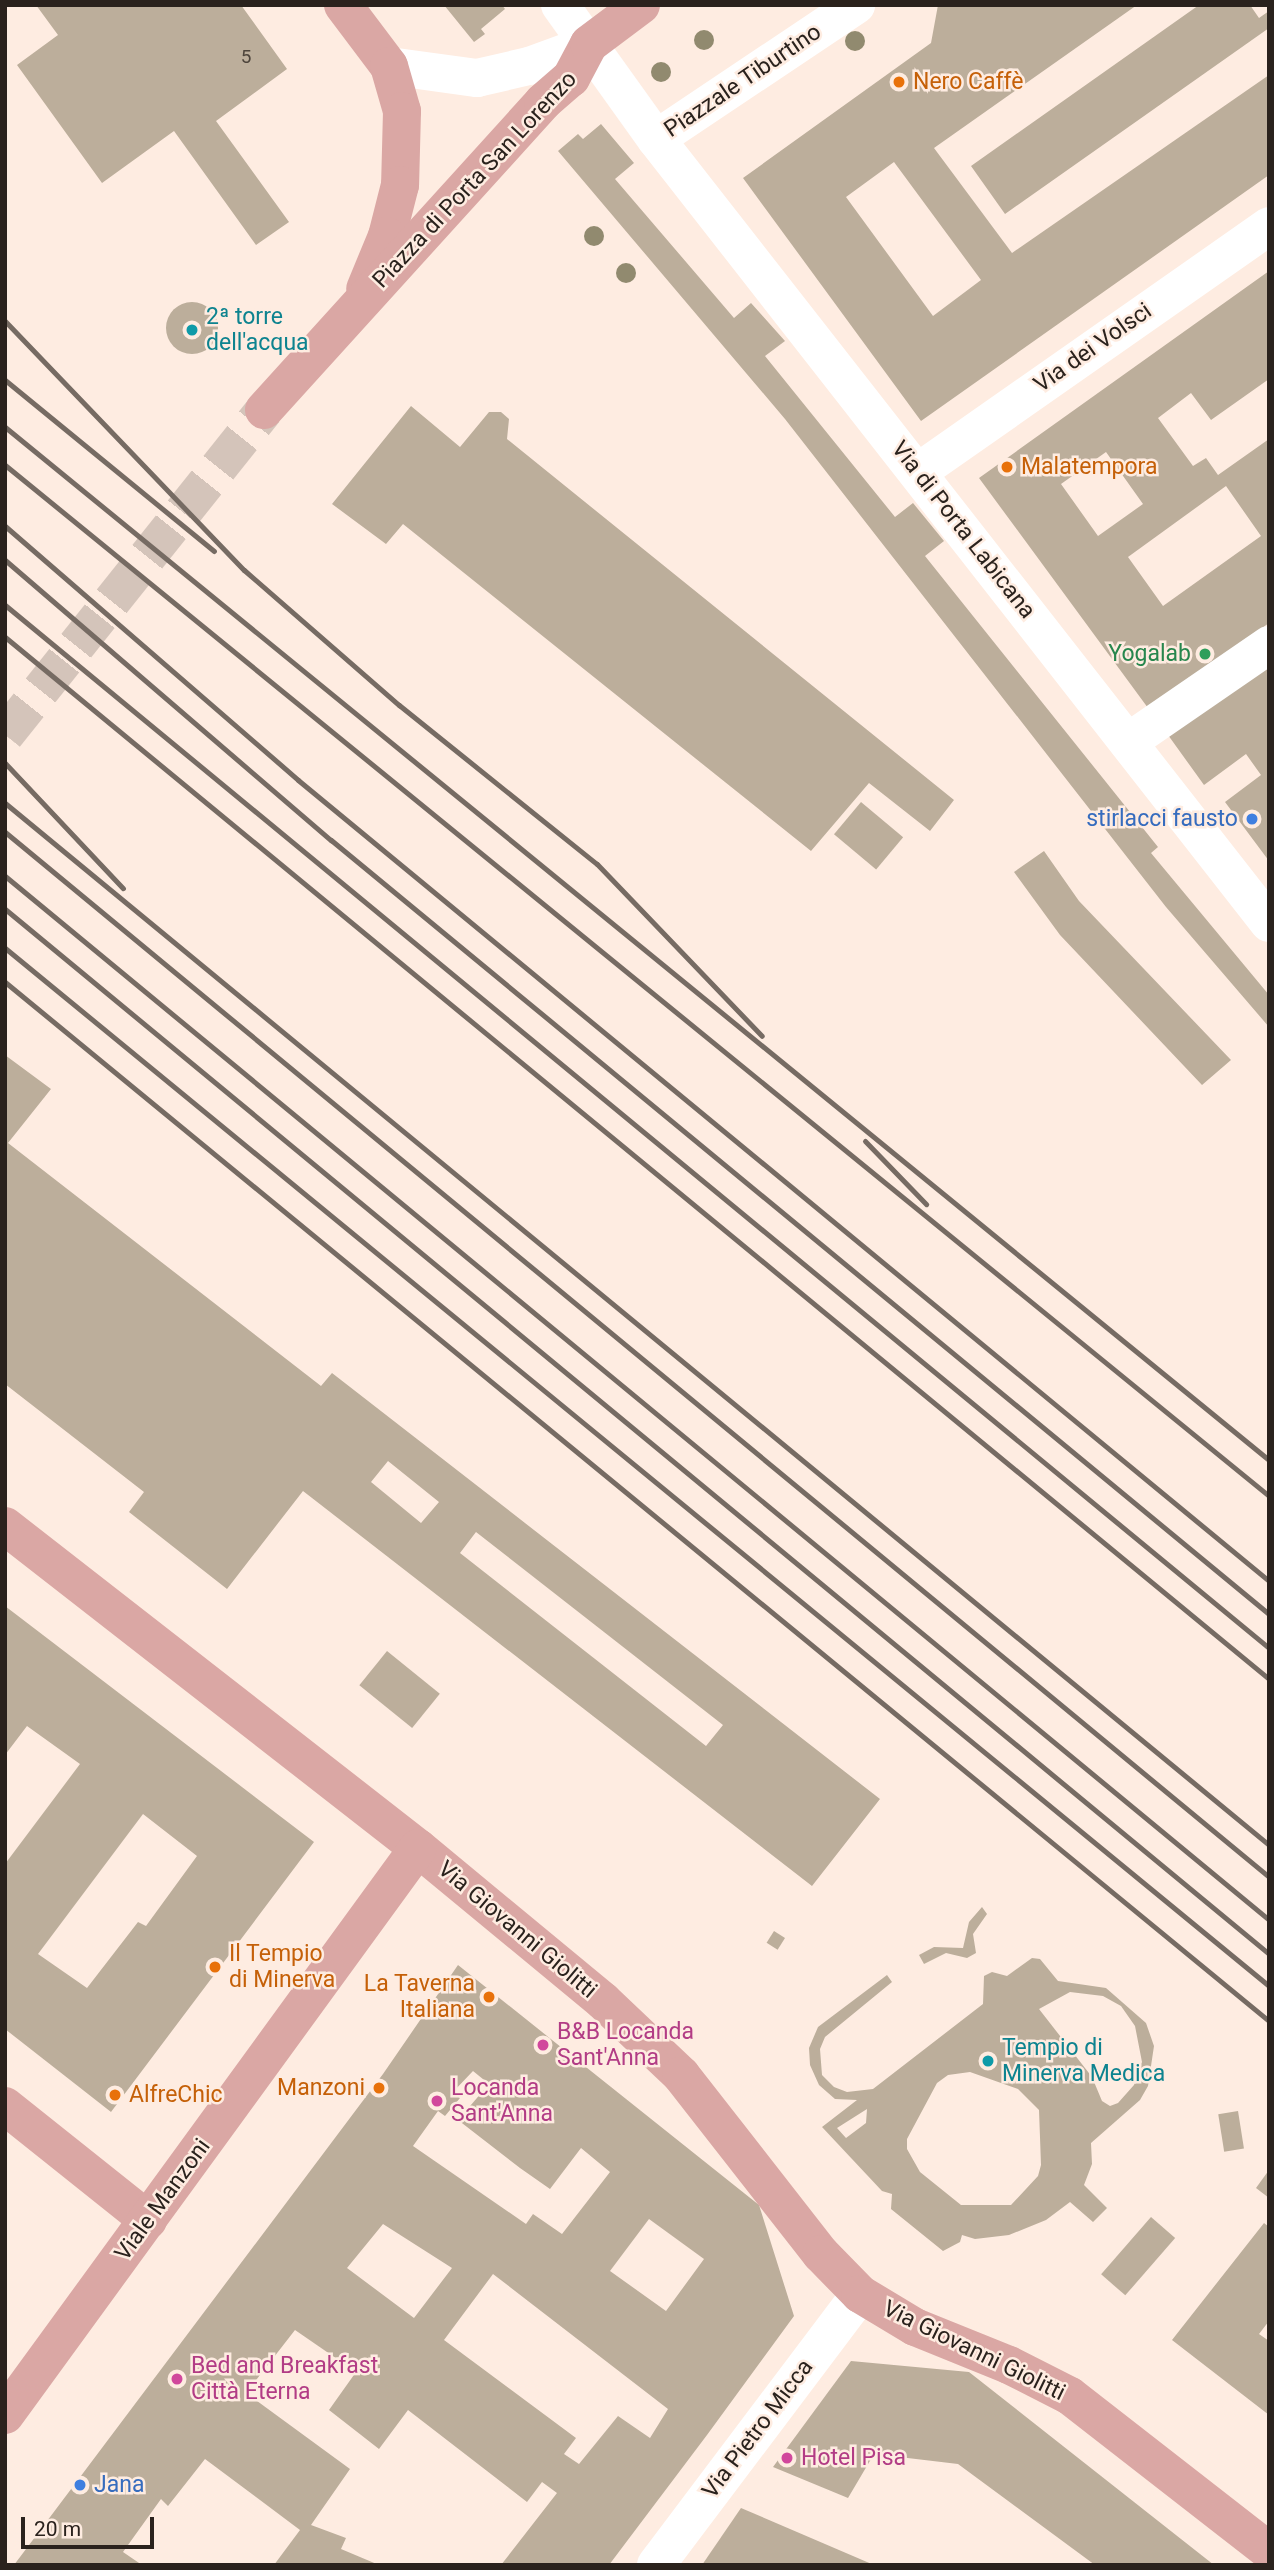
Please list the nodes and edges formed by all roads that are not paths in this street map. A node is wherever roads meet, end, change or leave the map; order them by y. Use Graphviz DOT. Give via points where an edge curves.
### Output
graph roads {
  1 [pos="343,5"];
  2 [pos="560,5"];
  3 [pos="641,5"];
  4 [pos="856,5"];
  5 [pos="589,44"];
  6 [pos="389,66"];
  7 [pos="656,139"];
  8 [pos="1269,226"];
  9 [pos="355,306"];
  10 [pos="264,410"];
  11 [pos="918,472"];
  12 [pos="1269,645"];
  13 [pos="1128,742"];
  14 [pos="1269,923"];
  15 [pos="5,1526"];
  16 [pos="418,1848"];
  17 [pos="5,2106"];
  18 [pos="148,2220"];
  19 [pos="860,2294"];
  20 [pos="5,2415"];
  21 [pos="1269,2551"];
  22 [pos="656,2565"];
  1 -- 6 [label="main road"];
  2 -- 5 [label="street, Piazzale Tiburtino"];
  3 -- 5 [label="main road"];
  4 -- 7 [label="street, Piazzale Tiburtino"];
  5 -- 6 [label="street, Piazza di Porta San Lorenzo" via="529,66 477,78"];
  5 -- 7 [label="street, Piazzale Tiburtino"];
  5 -- 9 [label="main road, Piazza di Porta San Lorenzo" via="571,78 543,102 396,269"];
  6 -- 9 [label="main road, Piazza di Porta San Lorenzo" via="402,111 400,185 387,236"];
  7 -- 11 [label="street, Via di Porta Labicana"];
  8 -- 11 [label="street, Via dei Volsci"];
  9 -- 10 [label="main road"];
  11 -- 13 [label="street, Via di Porta Labicana"];
  12 -- 13 [label="street"];
  13 -- 14 [label="street, Via di Porta Labicana"];
  15 -- 16 [label="main road, Via Giovanni Giolitti"];
  16 -- 18 [label="main road, Viale Manzoni"];
  16 -- 19 [label="main road, Via Giovanni Giolitti" via="603,2001 681,2075 821,2254"];
  17 -- 18 [label="main road"];
  18 -- 20 [label="main road, Viale Manzoni"];
  19 -- 21 [label="main road, Via Giovanni Giolitti" via="915,2327 1009,2365 1070,2396"];
  19 -- 22 [label="street, Via Pietro Micca"];
}
